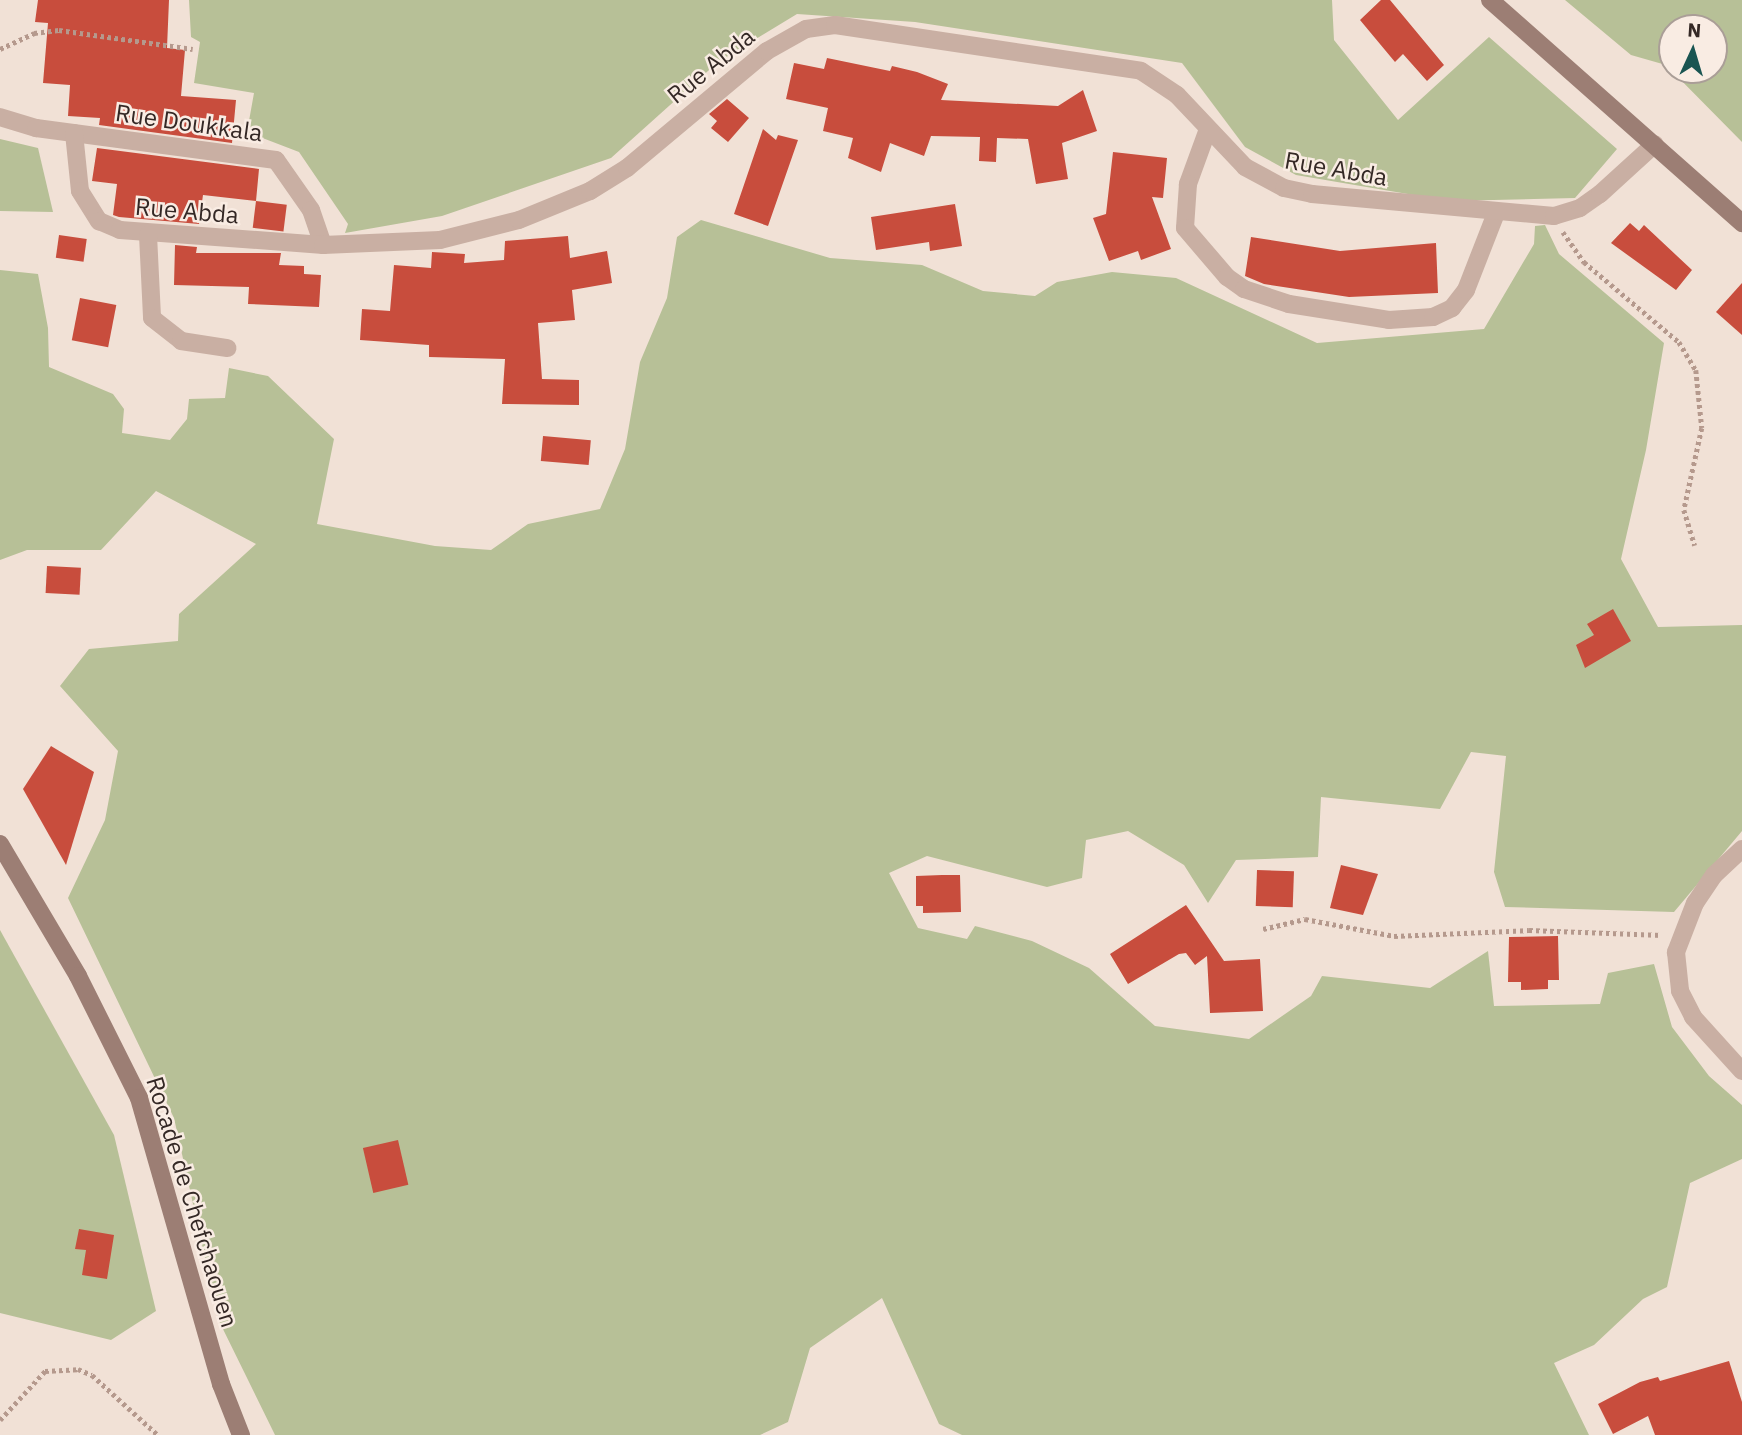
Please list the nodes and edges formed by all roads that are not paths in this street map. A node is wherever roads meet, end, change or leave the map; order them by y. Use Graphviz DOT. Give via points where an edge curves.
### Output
graph roads {
  1 [pos="1490,0"];
  2 [pos="0,117"];
  3 [pos="1208,129"];
  4 [pos="74,133"];
  5 [pos="1655,144"];
  6 [pos="1496,213"];
  7 [pos="1742,223"];
  8 [pos="148,234"];
  9 [pos="323,245"];
  10 [pos="227,348"];
  11 [pos="0,844"];
  12 [pos="1742,849"];
  13 [pos="1742,1071"];
  14 [pos="241,1435"];
  1 -- 5 [label="main road"];
  2 -- 4 [label="street, Rue Doukkala"];
  3 -- 6 [label="street, Rue Abda" via="1245,167 1284,188 1368,202"];
  3 -- 6 [label="street" via="1188,184 1185,228 1227,277 1244,289 1289,304 1389,320 1433,317 1452,307 1466,290"];
  3 -- 9 [label="street, Rue Abda" via="1158,80 1118,64 857,26 816,26 767,51 627,168 561,206 440,240"];
  4 -- 8 [label="street, Rue Abda" via="77,181 93,214 106,225"];
  4 -- 9 [label="street, Rue Doukkala" via="276,160 311,210"];
  5 -- 6 [label="street, Rue Abda" via="1580,208 1554,216"];
  5 -- 7 [label="main road"];
  8 -- 9 [label="street, Rue Abda"];
  8 -- 10 [label="street" via="152,318 181,341"];
  11 -- 14 [label="main road, Rocade de Chefchaouen" via="78,976 139,1098 221,1384"];
  12 -- 13 [label="street" via="1714,875 1676,952 1680,992 1693,1017"];
}
